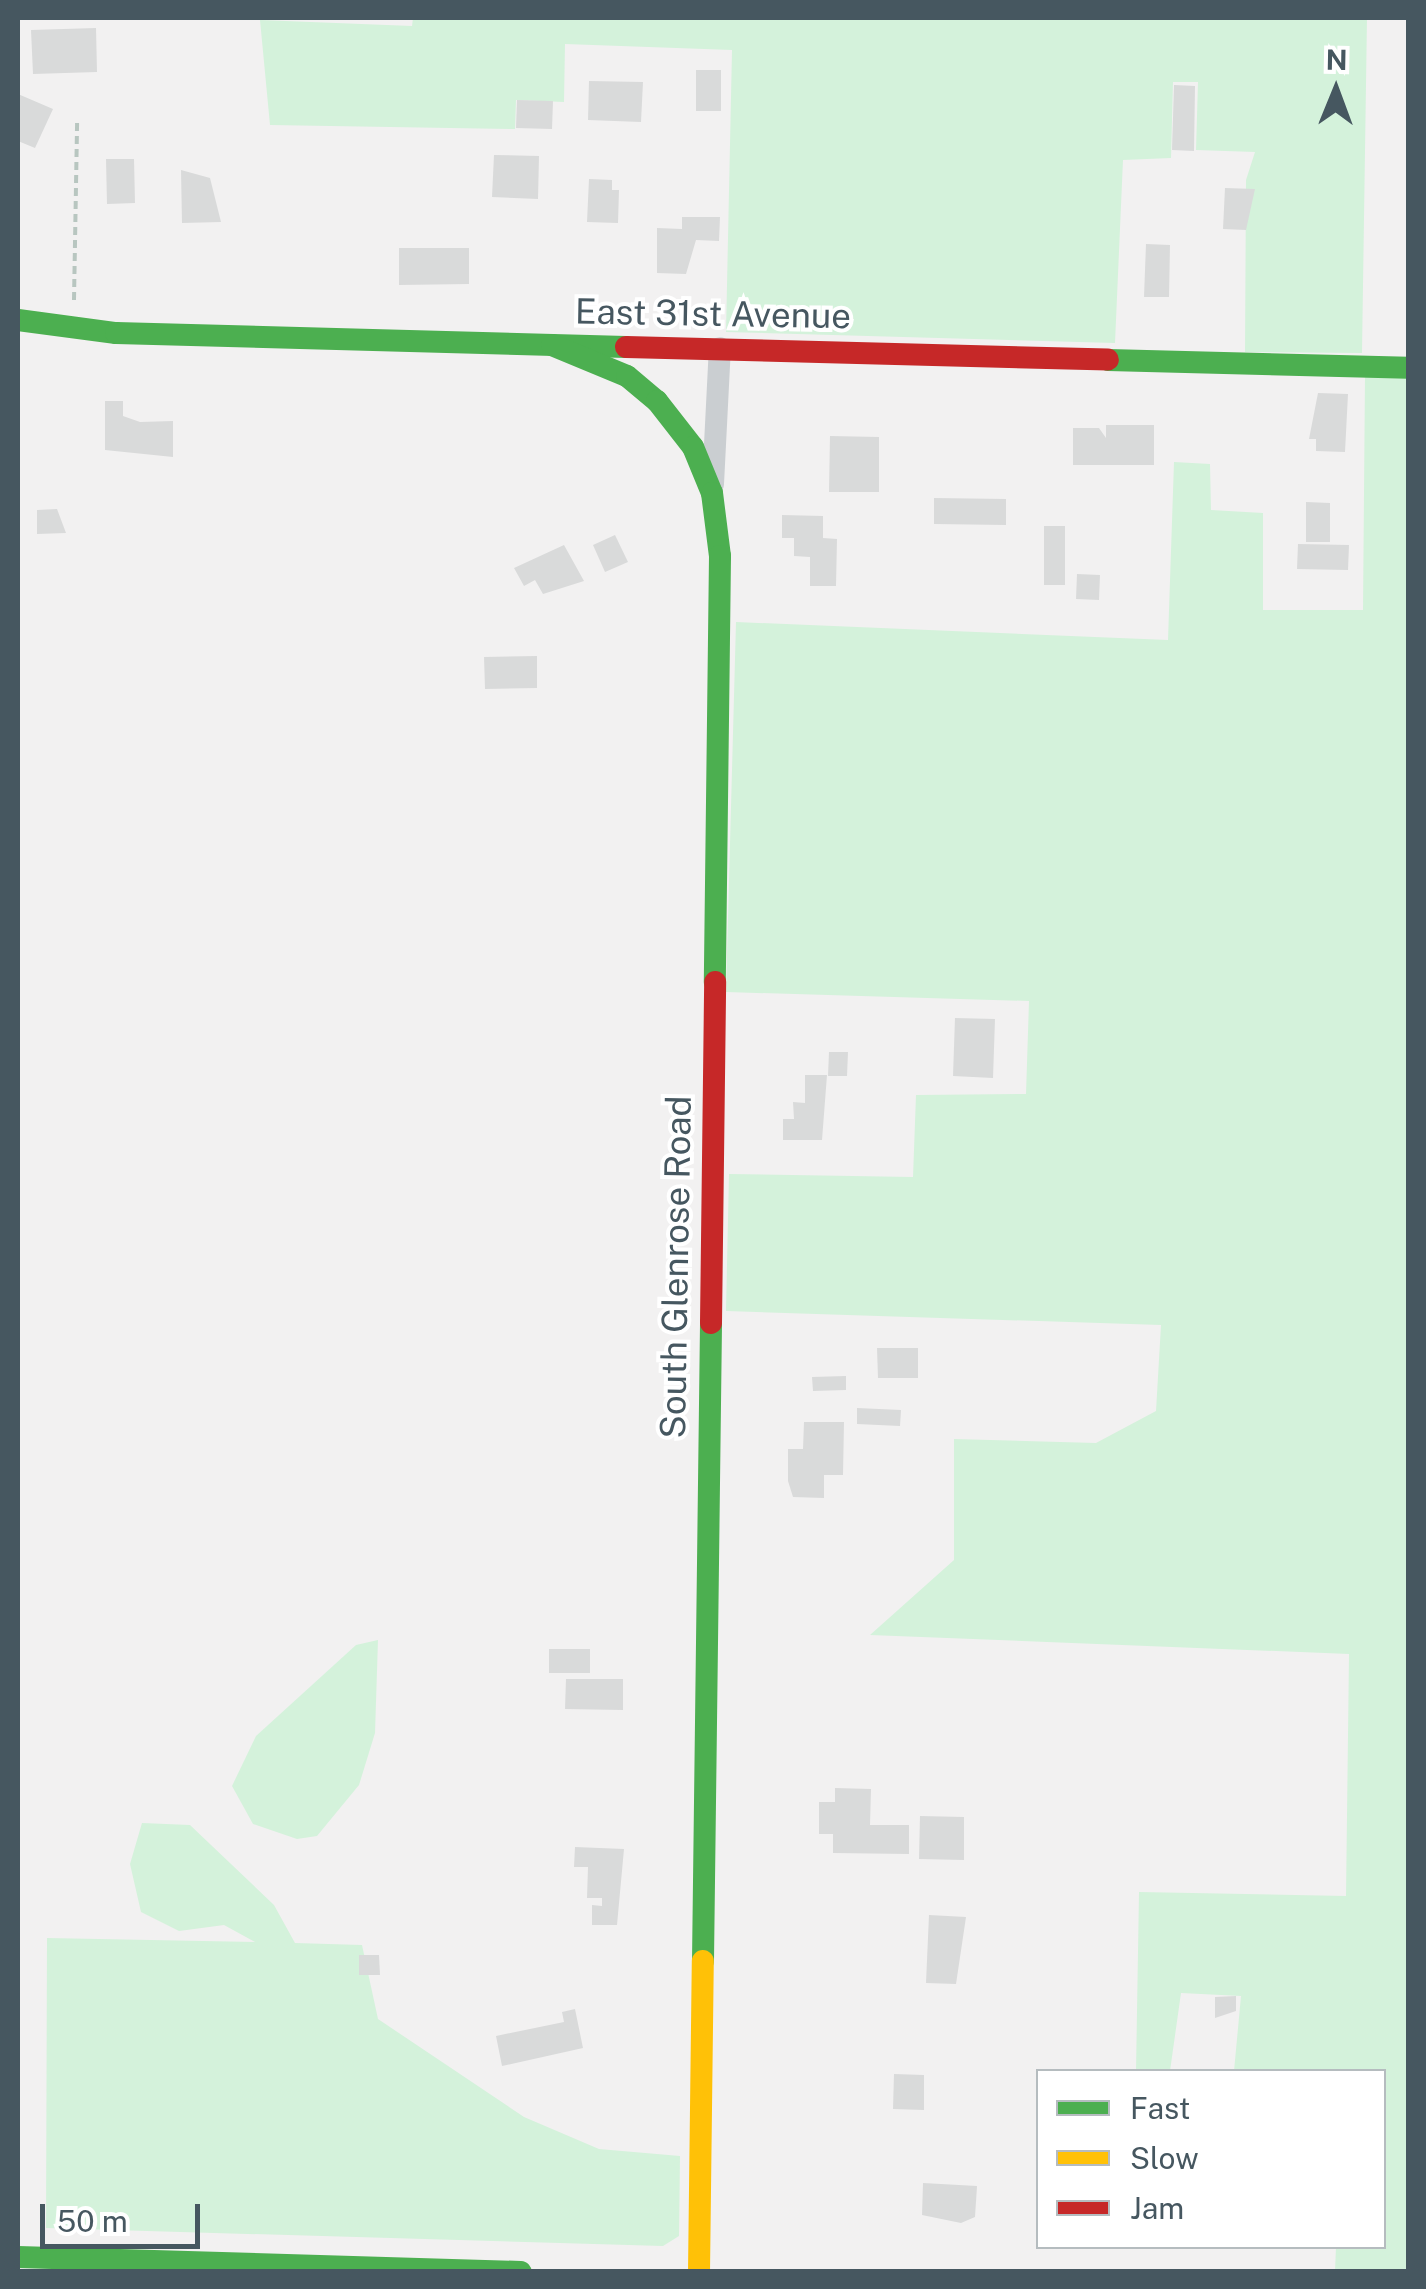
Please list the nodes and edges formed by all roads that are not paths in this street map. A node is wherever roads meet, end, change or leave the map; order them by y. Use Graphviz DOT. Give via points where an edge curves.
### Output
graph roads {
  1 [pos="18,320"];
  2 [pos="552,344"];
  3 [pos="720,348"];
  4 [pos="1408,368"];
  5 [pos="712,493"];
  6 [pos="18,2257"];
  7 [pos="521,2272"];
  8 [pos="699,2272"];
  1 -- 2 [label="street, East 31st Avenue" via="72,328"];
  2 -- 3 [label="street, East 31st Avenue"];
  2 -- 5 [label="street, South Glenrose Road" via="627,376 657,401 693,447"];
  3 -- 4 [label="street, East 31st Avenue"];
  3 -- 5 [label="street"];
  5 -- 8 [label="street, South Glenrose Road" via="720,596"];
  6 -- 7 [label="street"];
}
